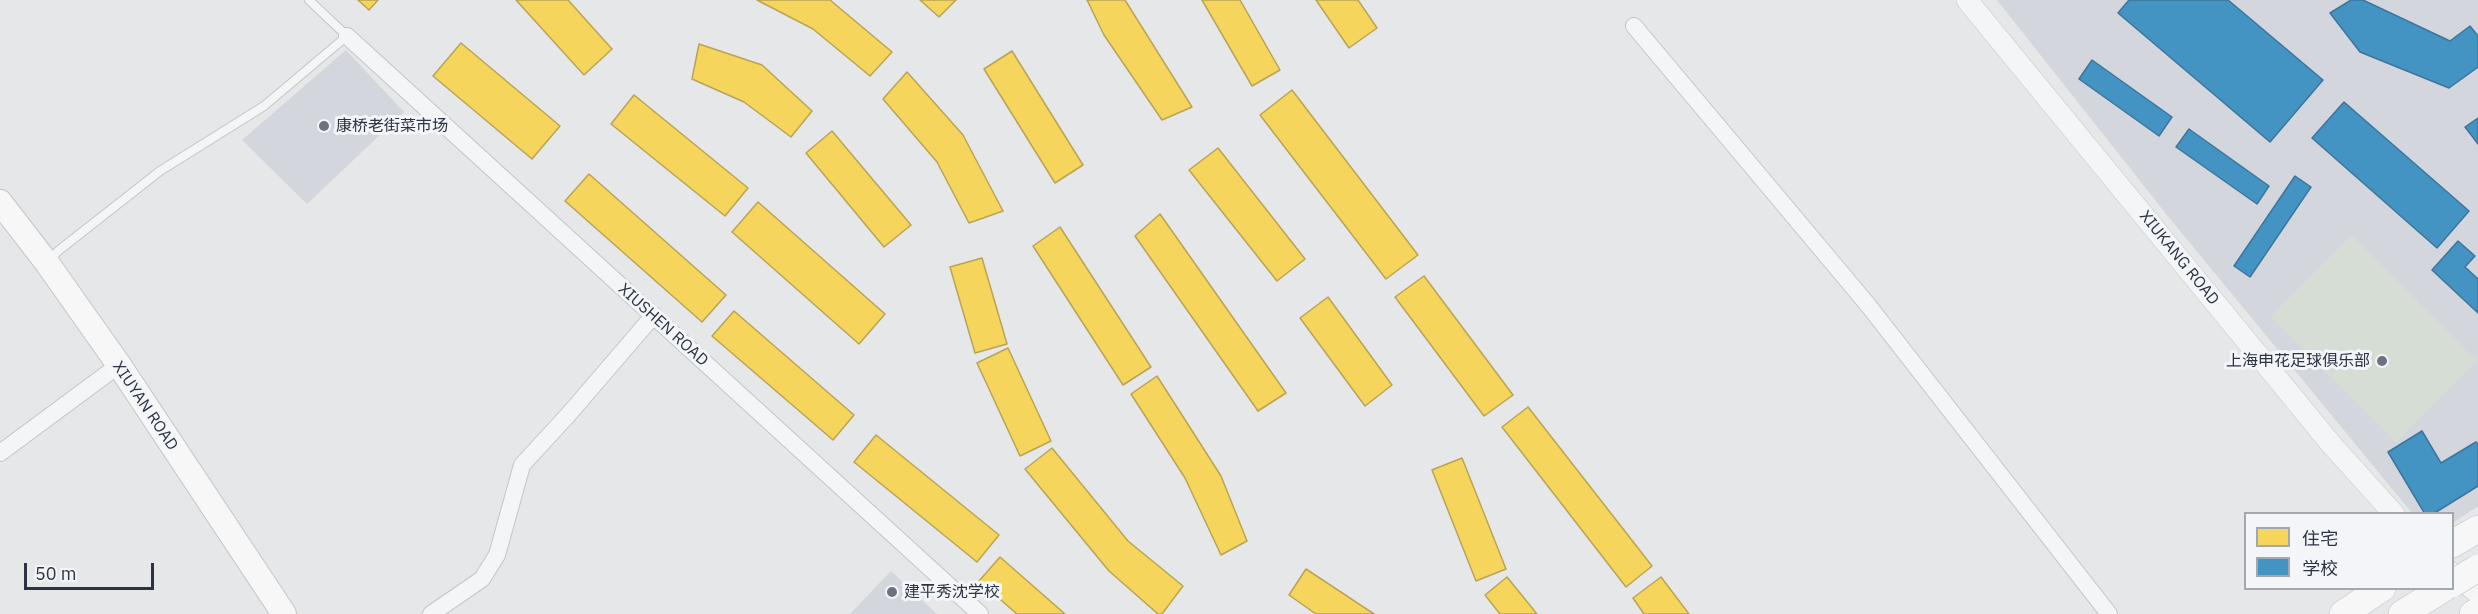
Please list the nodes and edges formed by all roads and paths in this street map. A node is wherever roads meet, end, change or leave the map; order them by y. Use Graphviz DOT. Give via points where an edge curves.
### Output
graph roads {
  1 [pos="309,0"];
  2 [pos="1967,0"];
  3 [pos="1634,26"];
  4 [pos="347,36"];
  5 [pos="0,202"];
  6 [pos="47,263"];
  7 [pos="654,315"];
  8 [pos="119,365"];
  9 [pos="0,453"];
  10 [pos="2393,512"];
  11 [pos="2478,529"];
  12 [pos="2454,543"];
  13 [pos="2478,568"];
  14 [pos="2454,575"];
  15 [pos="2454,583"];
  16 [pos="2379,590"];
  17 [pos="2441,590"];
  18 [pos="2478,593"];
  19 [pos="2478,611"];
  20 [pos="284,614"];
  21 [pos="431,614"];
  22 [pos="980,614"];
  23 [pos="2109,614"];
  24 [pos="2343,614"];
  25 [pos="2402,614"];
  26 [pos="2473,614"];
  1 -- 4 [label="lane"];
  2 -- 10 [label="street, XIUKANG ROAD" via="2331,444"];
  3 -- 23 [label="street" via="1868,305"];
  4 -- 6 [label="lane" via="264,106 160,171"];
  4 -- 7 [label="street, XIUSHEN ROAD"];
  5 -- 6 [label="main road, XIUYAN ROAD"];
  6 -- 8 [label="main road, XIUYAN ROAD"];
  7 -- 21 [label="street" via="522,465 497,555 482,579"];
  7 -- 22 [label="street, XIUSHEN ROAD"];
  8 -- 9 [label="street"];
  8 -- 20 [label="main road, XIUYAN ROAD"];
  11 -- 12 [label="main road"];
  13 -- 15 [label="main road, bridge"];
  14 -- 18 [label="street"];
  16 -- 24 [label="main road"];
  17 -- 25 [label="main road"];
  19 -- 26 [label="main road"];
}
